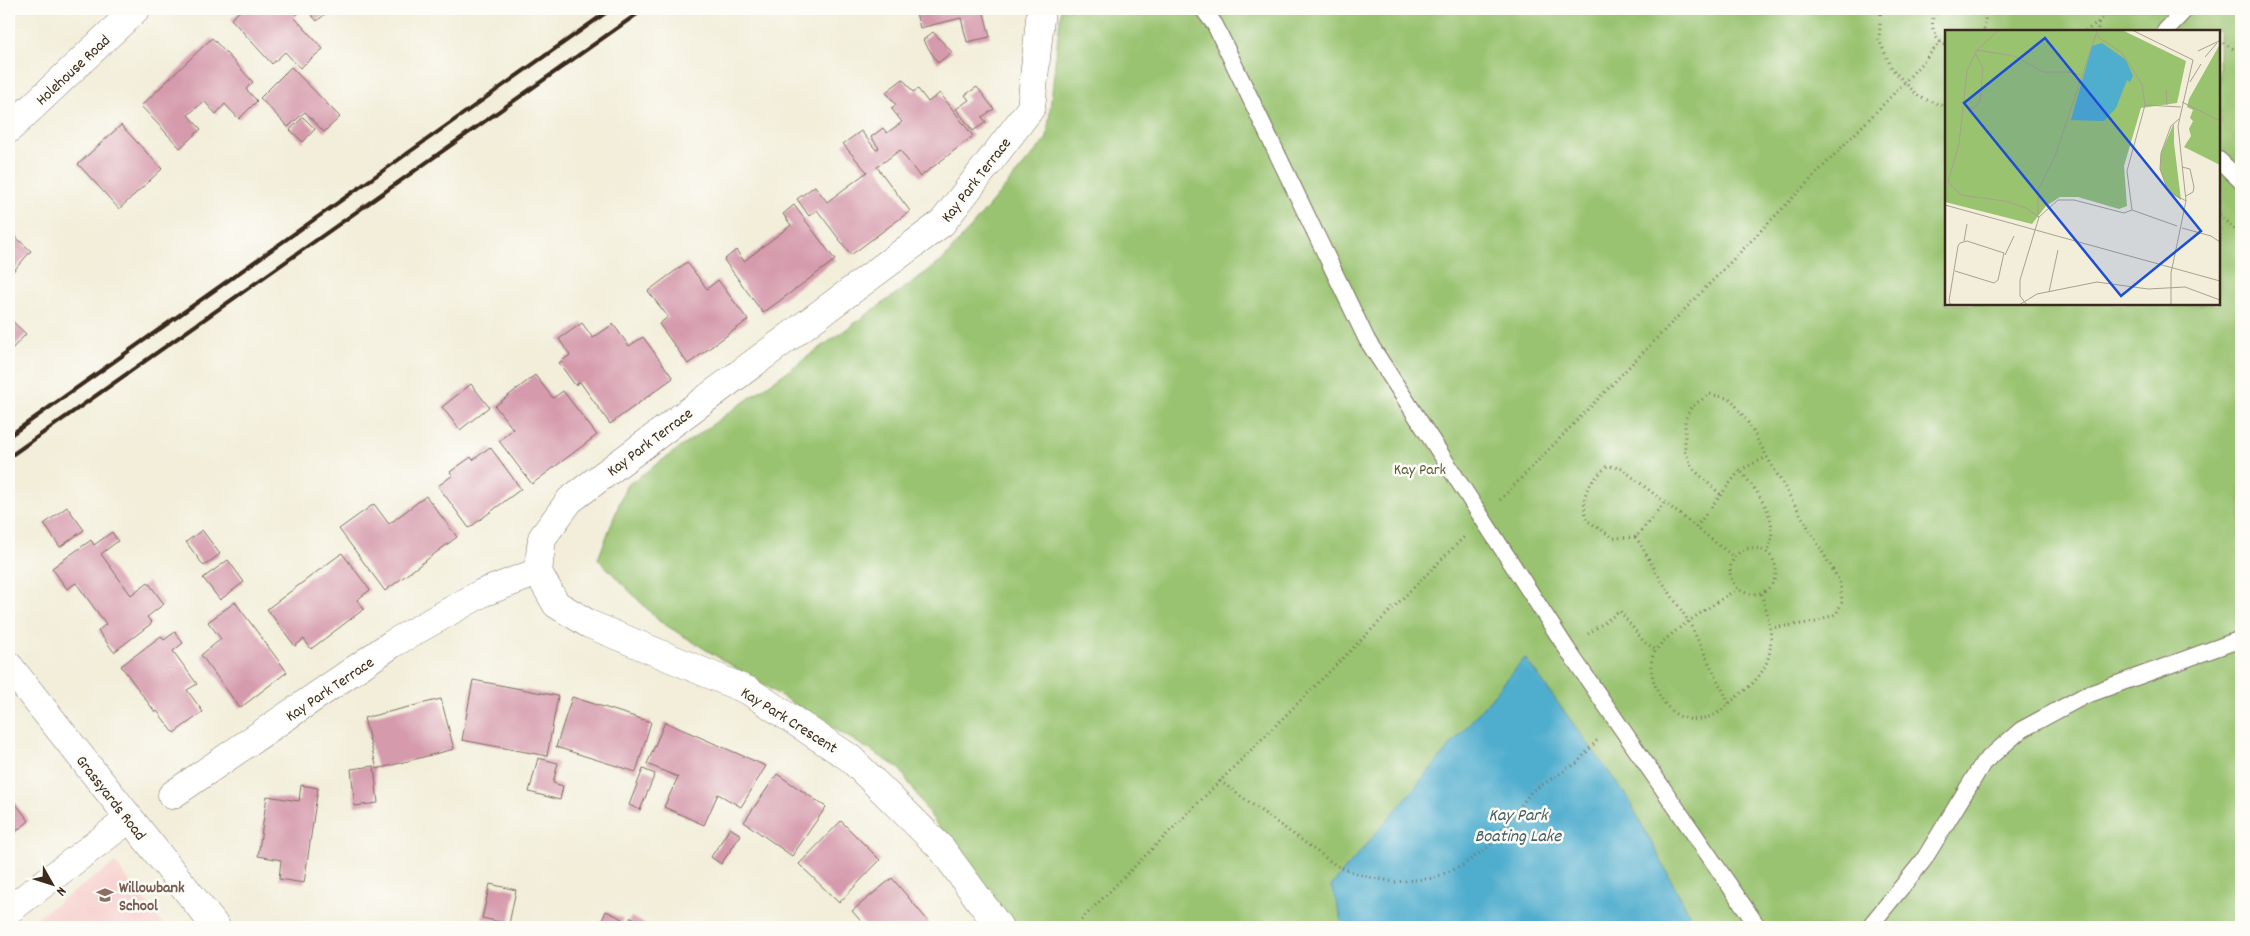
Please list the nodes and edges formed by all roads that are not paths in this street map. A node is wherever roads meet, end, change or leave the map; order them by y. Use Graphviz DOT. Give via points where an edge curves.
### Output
graph roads {
  1 [pos="136,9"];
  2 [pos="1041,9"];
  3 [pos="1203,9"];
  4 [pos="2186,9"];
  5 [pos="2166,30"];
  6 [pos="9,128"];
  7 [pos="2220,161"];
  8 [pos="2241,181"];
  9 [pos="538,572"];
  10 [pos="2241,640"];
  11 [pos="9,666"];
  12 [pos="172,795"];
  13 [pos="129,819"];
  14 [pos="9,910"];
  15 [pos="216,927"];
  16 [pos="999,927"];
  17 [pos="1758,927"];
  18 [pos="1869,927"];
  1 -- 6 [label="street, Holehouse Road"];
  2 -- 9 [label="street, Kay Park Terrace" via="1031,108 942,223 570,500 542,538"];
  3 -- 17 [label="lane" via="1215,25 1367,340 1567,649"];
  4 -- 5 [label="lane"];
  7 -- 8 [label="lane"];
  9 -- 12 [label="street, Kay Park Terrace" via="482,593 392,644"];
  9 -- 16 [label="street, Kay Park Crescent" via="556,604 589,624 749,691 850,758 942,849"];
  10 -- 18 [label="lane" via="2084,696 2021,730 1984,763 1923,861"];
  11 -- 13 [label="street, Grassyards Road"];
  13 -- 14 [label="street"];
  13 -- 15 [label="street, Grassyards Road"];
}
